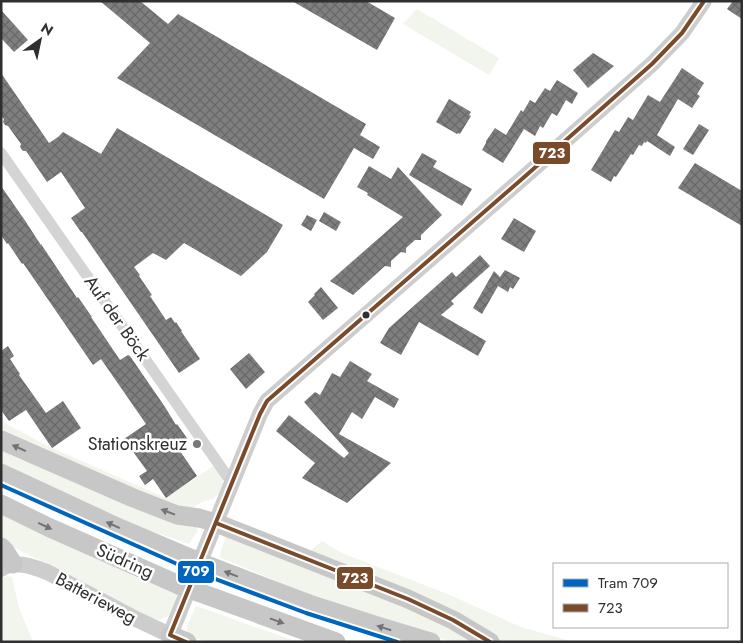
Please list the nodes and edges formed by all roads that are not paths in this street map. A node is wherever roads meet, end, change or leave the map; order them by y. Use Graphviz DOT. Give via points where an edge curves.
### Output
graph roads {
  1 [pos="704,1"];
  2 [pos="1,153"];
  3 [pos="1,440"];
  4 [pos="1,474"];
  5 [pos="232,483"];
  6 [pos="1,504"];
  7 [pos="216,523"];
  8 [pos="1,547"];
  9 [pos="7,566"];
  10 [pos="177,640"];
  11 [pos="336,642"];
  12 [pos="431,642"];
  13 [pos="490,642"];
  1 -- 5 [label="street" via="682,33 652,64 267,401"];
  2 -- 5 [label="street, Auf der Böck"];
  7 -- 3 [label="main road, one-way" via="177,515 140,501"];
  12 -- 4 [label="main road, Südring, one-way, bridge" via="309,604 208,566"];
  5 -- 7 [label="street"];
  6 -- 11 [label="main road, Südring, one-way, bridge" via="179,585"];
  7 -- 10 [label="street"];
  7 -- 13 [label="main road" via="408,598"];
  8 -- 9 [label="main road"];
  9 -- 10 [label="street, Batterieweg" via="34,567 47,572"];
}
